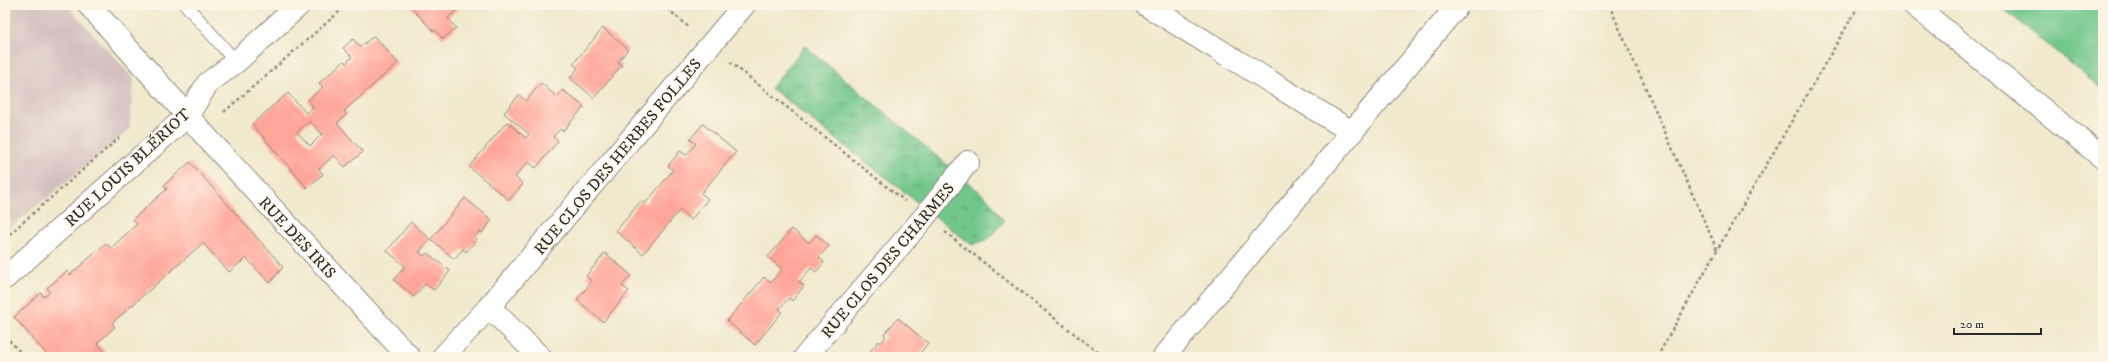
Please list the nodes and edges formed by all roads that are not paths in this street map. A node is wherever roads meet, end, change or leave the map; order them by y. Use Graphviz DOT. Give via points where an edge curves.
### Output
graph roads {
  1 [pos="89,5"];
  2 [pos="186,5"];
  3 [pos="299,5"];
  4 [pos="744,5"];
  5 [pos="1146,5"];
  6 [pos="1458,5"];
  7 [pos="1914,5"];
  8 [pos="236,62"];
  9 [pos="187,116"];
  10 [pos="1352,132"];
  11 [pos="2103,158"];
  12 [pos="968,162"];
  13 [pos="5,278"];
  14 [pos="489,307"];
  15 [pos="409,357"];
  16 [pos="443,357"];
  17 [pos="540,357"];
  18 [pos="805,357"];
  19 [pos="1164,357"];
  1 -- 9 [label="street, RUE DES IRIS"];
  2 -- 8 [label="lane"];
  3 -- 8 [label="street, RUE LOUIS BLÉRIOT"];
  4 -- 14 [label="street, RUE CLOS DES HERBES FOLLES"];
  5 -- 10 [label="street"];
  6 -- 10 [label="street"];
  7 -- 11 [label="street"];
  8 -- 9 [label="street, RUE LOUIS BLÉRIOT" via="208,83"];
  9 -- 13 [label="street, RUE LOUIS BLÉRIOT"];
  9 -- 15 [label="street, RUE DES IRIS"];
  10 -- 19 [label="street"];
  12 -- 18 [label="street, RUE CLOS DES CHARMES"];
  14 -- 16 [label="street"];
  14 -- 17 [label="street"];
}
